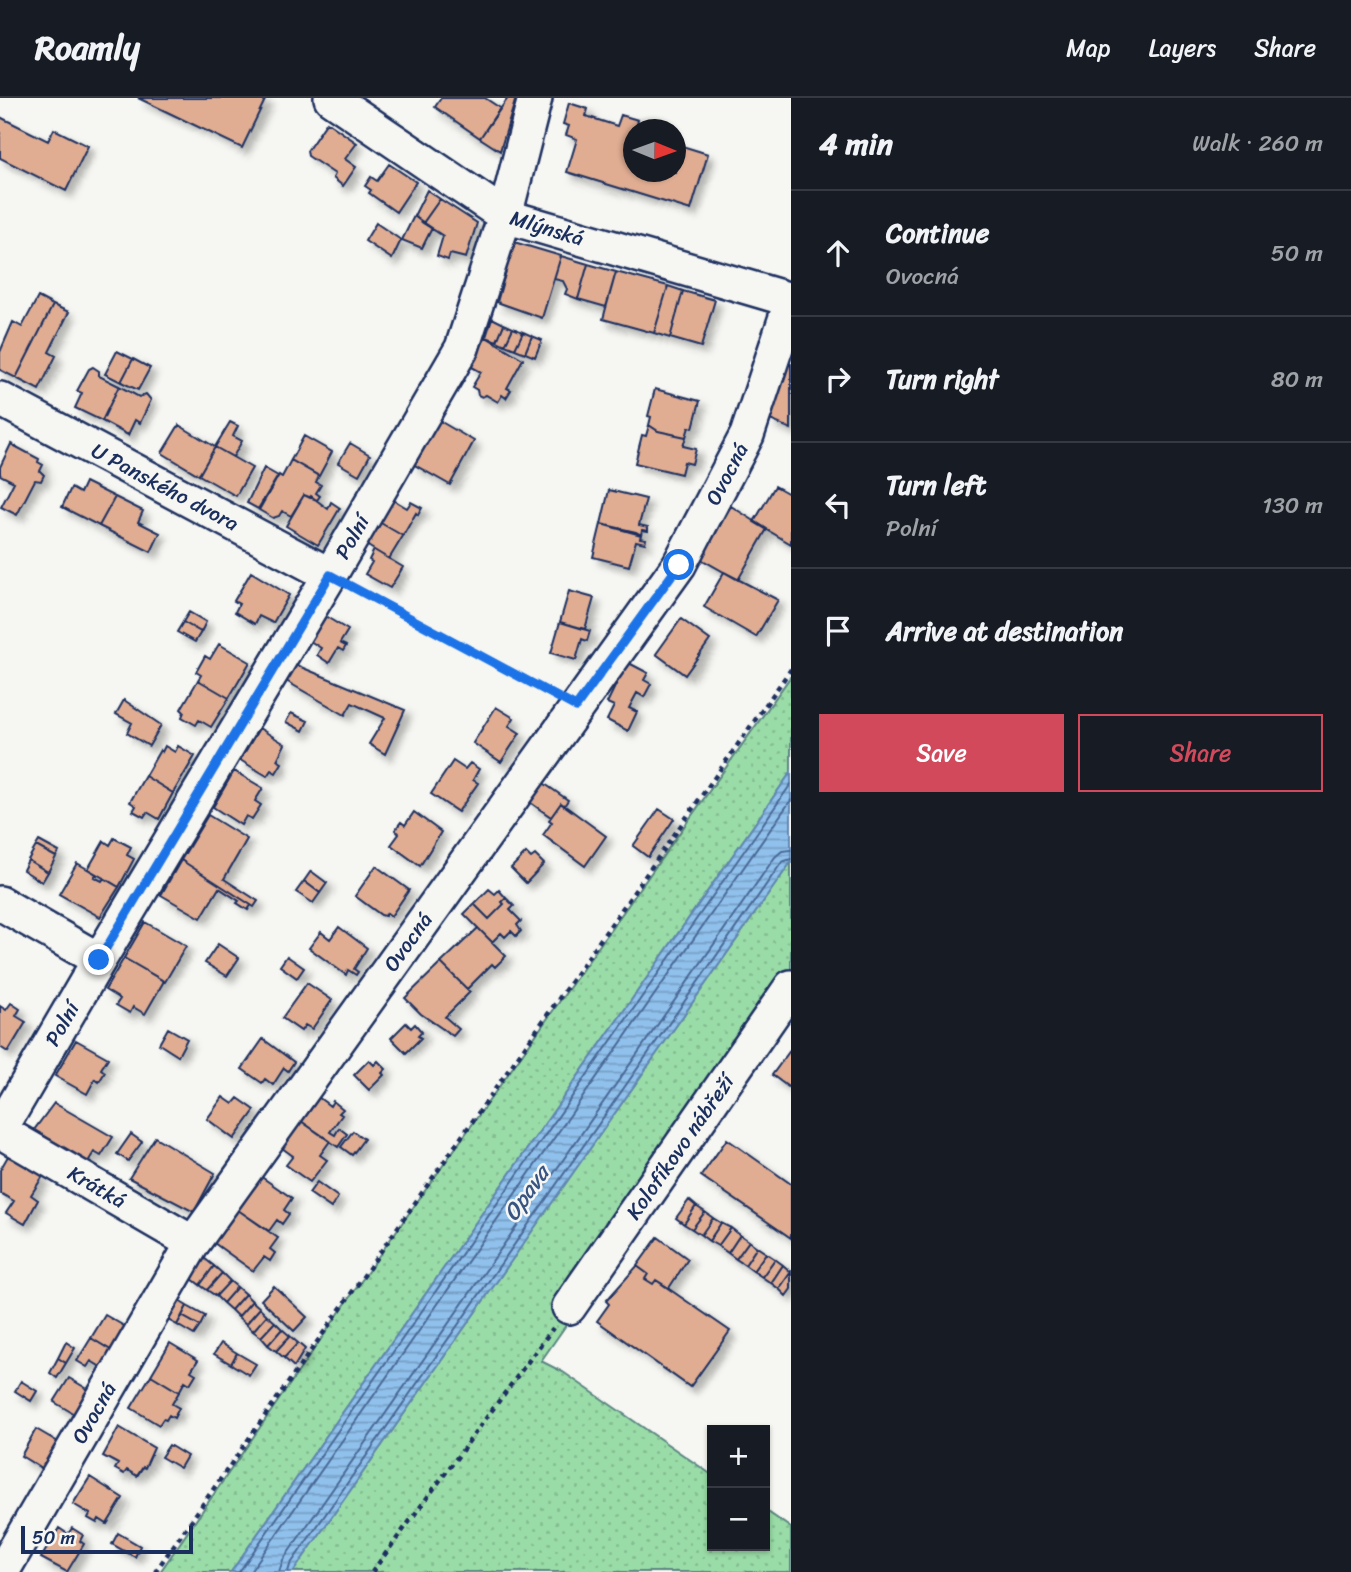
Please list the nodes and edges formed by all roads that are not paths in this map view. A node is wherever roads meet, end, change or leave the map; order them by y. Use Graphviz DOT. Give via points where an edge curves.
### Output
graph roads {
  1 [pos="535,98"];
  2 [pos="347,102"];
  3 [pos="505,216"];
  4 [pos="791,301"];
  5 [pos="0,400"];
  6 [pos="330,575"];
  7 [pos="0,903"];
  8 [pos="99,960"];
  9 [pos="791,987"];
  10 [pos="0,1130"];
  11 [pos="193,1243"];
  12 [pos="569,1307"];
  13 [pos="2,1572"];
  1 -- 3 [label="street, Polní"];
  2 -- 3 [label="street, Mlýnská"];
  3 -- 4 [label="street, Mlýnská"];
  3 -- 6 [label="street, Polní" via="462,348"];
  4 -- 11 [label="street, Ovocná" via="747,435 679,565"];
  5 -- 6 [label="street, U Panského dvora"];
  6 -- 8 [label="street, Polní"];
  7 -- 8 [label="street"];
  8 -- 10 [label="street, Polní"];
  9 -- 12 [label="street, Kolofíkovo nábřeží"];
  10 -- 11 [label="street, Krátká"];
  11 -- 13 [label="street, Ovocná"];
}
